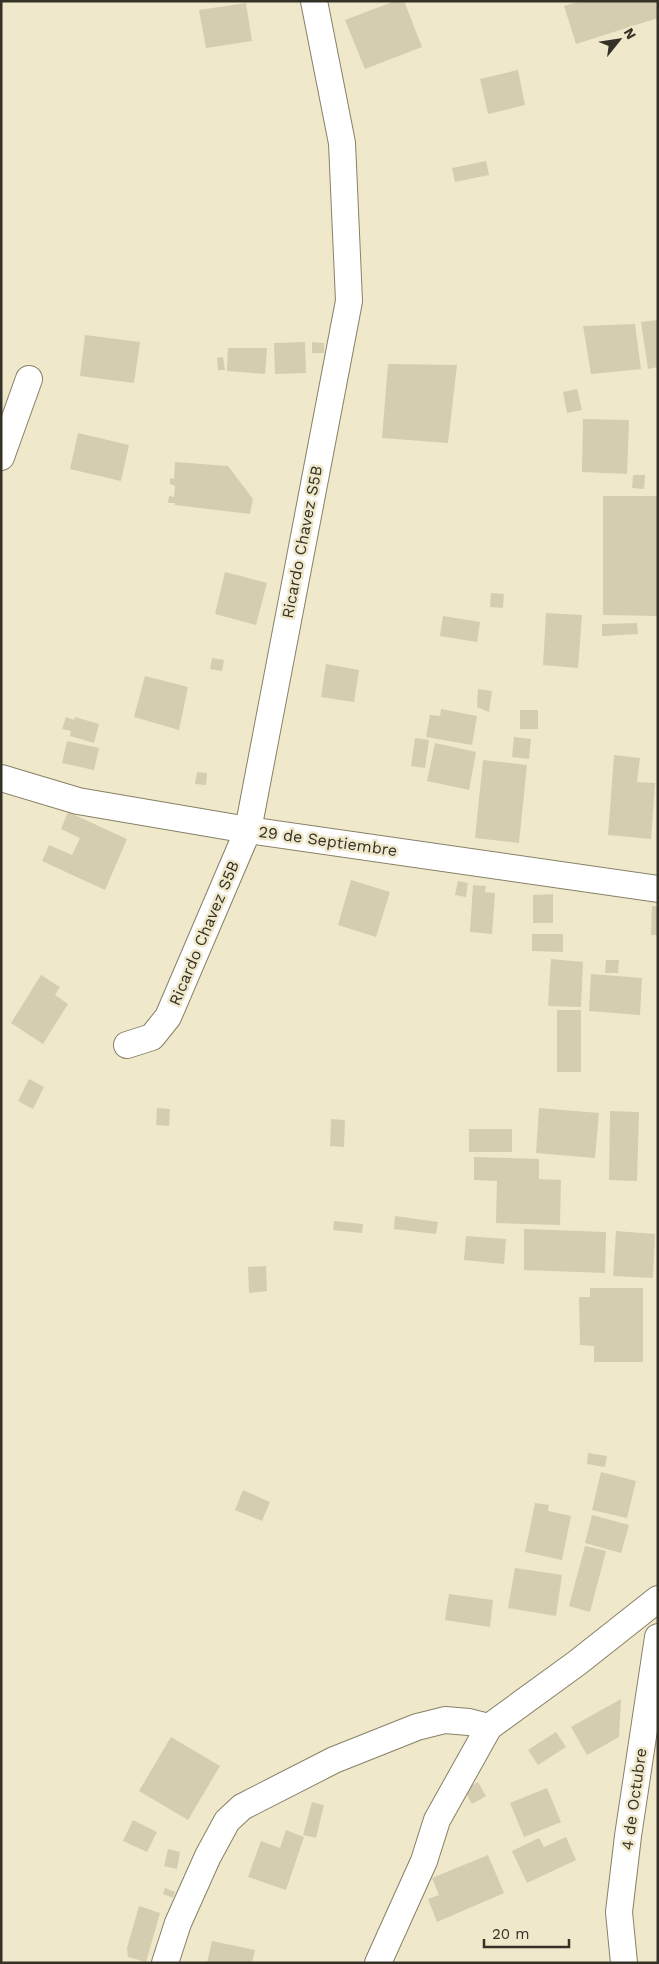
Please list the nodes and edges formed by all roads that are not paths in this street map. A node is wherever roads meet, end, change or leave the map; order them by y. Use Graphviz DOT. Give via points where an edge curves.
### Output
graph roads {
  1 [pos="314,1"];
  2 [pos="29,379"];
  3 [pos="1,457"];
  4 [pos="1,778"];
  5 [pos="248,830"];
  6 [pos="658,889"];
  7 [pos="127,1045"];
  8 [pos="658,1599"];
  9 [pos="658,1637"];
  10 [pos="489,1727"];
  11 [pos="166,1963"];
  12 [pos="378,1963"];
  13 [pos="624,1963"];
  1 -- 5 [label="street, Ricardo Chavez S5B" via="342,143 349,301"];
  2 -- 3 [label="street"];
  4 -- 5 [label="street, 29 de Septiembre" via="78,801"];
  5 -- 6 [label="street, 29 de Septiembre"];
  5 -- 7 [label="street, Ricardo Chavez S5B" via="168,1017 152,1037"];
  8 -- 10 [label="street"];
  9 -- 13 [label="street, 4 de Octubre" via="620,1912"];
  10 -- 11 [label="street" via="445,1720 417,1727 334,1760 242,1807 227,1821 208,1856 178,1923"];
  10 -- 12 [label="street" via="437,1820 424,1861"];
}
